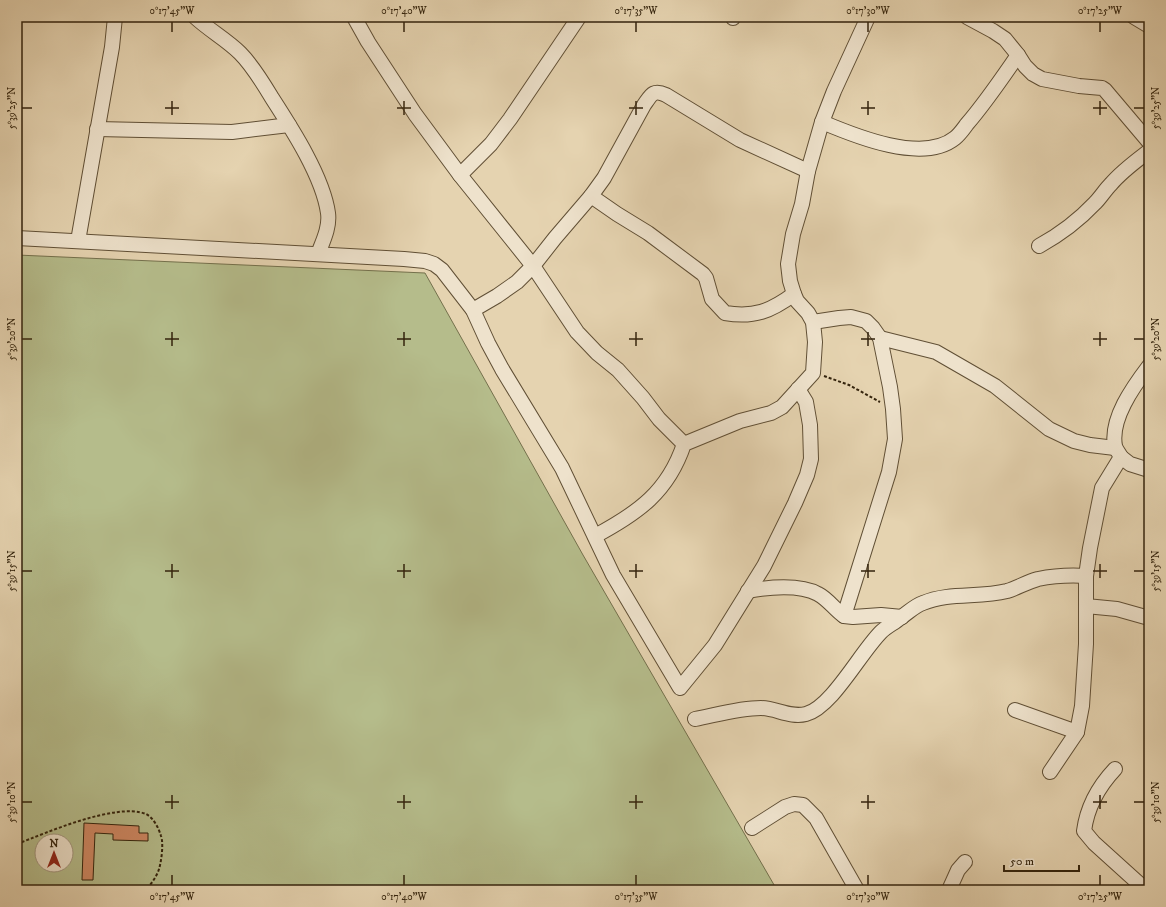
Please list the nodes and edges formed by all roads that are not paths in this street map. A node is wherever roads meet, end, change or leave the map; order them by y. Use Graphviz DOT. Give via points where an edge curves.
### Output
graph roads {
  1 [pos="115,17"];
  2 [pos="195,17"];
  3 [pos="354,17"];
  4 [pos="579,17"];
  5 [pos="868,17"];
  6 [pos="967,17"];
  7 [pos="1134,17"];
  8 [pos="1149,26"];
  9 [pos="1018,55"];
  10 [pos="822,122"];
  11 [pos="289,125"];
  12 [pos="97,129"];
  13 [pos="1149,142"];
  14 [pos="1149,151"];
  15 [pos="808,171"];
  16 [pos="460,175"];
  17 [pos="591,196"];
  18 [pos="17,238"];
  19 [pos="78,241"];
  20 [pos="1039,246"];
  21 [pos="318,254"];
  22 [pos="533,266"];
  23 [pos="794,294"];
  24 [pos="473,310"];
  25 [pos="813,322"];
  26 [pos="880,338"];
  27 [pos="1149,366"];
  28 [pos="798,389"];
  29 [pos="684,444"];
  30 [pos="1118,452"];
  31 [pos="1149,470"];
  32 [pos="594,536"];
  33 [pos="1086,576"];
  34 [pos="748,592"];
  35 [pos="1086,606"];
  36 [pos="844,616"];
  37 [pos="902,617"];
  38 [pos="1149,618"];
  39 [pos="1015,710"];
  40 [pos="695,718"];
  41 [pos="1077,732"];
  42 [pos="1115,769"];
  43 [pos="1050,772"];
  44 [pos="752,828"];
  45 [pos="965,862"];
  46 [pos="857,890"];
  47 [pos="948,890"];
  48 [pos="1146,890"];
  1 -- 12 [label="street"];
  2 -- 11 [label="street" via="241,54"];
  3 -- 16 [label="street" via="415,114"];
  4 -- 16 [label="street" via="510,119 491,144"];
  5 -- 10 [label="street"];
  6 -- 9 [label="street" via="1005,39"];
  7 -- 8 [label="street"];
  9 -- 10 [label="street" via="975,115 955,138 941,146 902,148 854,135"];
  9 -- 13 [label="street" via="1032,74 1042,79 1102,88"];
  10 -- 15 [label="street"];
  11 -- 12 [label="street" via="232,132"];
  11 -- 21 [label="street" via="314,170 324,195 328,224"];
  12 -- 19 [label="street"];
  14 -- 20 [label="street" via="1111,183 1079,218 1054,238"];
  15 -- 17 [label="street" via="740,140 678,102 655,92 644,105 604,178"];
  15 -- 23 [label="street" via="788,264"];
  16 -- 22 [label="street"];
  17 -- 22 [label="street"];
  17 -- 23 [label="street" via="677,253 703,274 712,299 725,314 751,315 765,312"];
  18 -- 19 [label="street"];
  19 -- 21 [label="street"];
  21 -- 24 [label="street" via="425,261 434,264 442,270"];
  22 -- 24 [label="street" via="517,282"];
  22 -- 29 [label="street" via="577,332 618,370 659,419"];
  23 -- 25 [label="street"];
  24 -- 32 [label="street" via="502,369 562,468"];
  25 -- 26 [label="street" via="851,317 866,321"];
  25 -- 28 [label="street" via="813,374"];
  26 -- 30 [label="street" via="936,352 996,386 1049,429 1074,442"];
  26 -- 36 [label="street" via="890,387 895,439 889,472"];
  27 -- 30 [label="street" via="1118,418 1114,432"];
  28 -- 29 [label="street" via="782,407 771,413 740,421"];
  28 -- 34 [label="street" via="806,402 811,459 792,510"];
  29 -- 32 [label="street" via="672,472 662,487 619,523"];
  30 -- 31 [label="street" via="1130,464"];
  30 -- 33 [label="street" via="1102,488"];
  32 -- 34 [label="street" via="613,575 680,688 715,645"];
  33 -- 35 [label="street"];
  33 -- 37 [label="street" via="1044,578 1007,591 936,598 913,608"];
  34 -- 36 [label="street" via="765,588 806,589 819,594"];
  35 -- 38 [label="street"];
  35 -- 41 [label="street" via="1083,698"];
  36 -- 37 [label="street"];
  37 -- 40 [label="street" via="882,631 865,650 833,695 821,706 806,714 786,714 763,708 751,708"];
  39 -- 41 [label="street"];
  41 -- 43 [label="street"];
  42 -- 48 [label="street" via="1099,790 1086,818 1084,831"];
  44 -- 46 [label="street" via="785,807 803,805 816,818"];
  45 -- 47 [label="street"];
}
